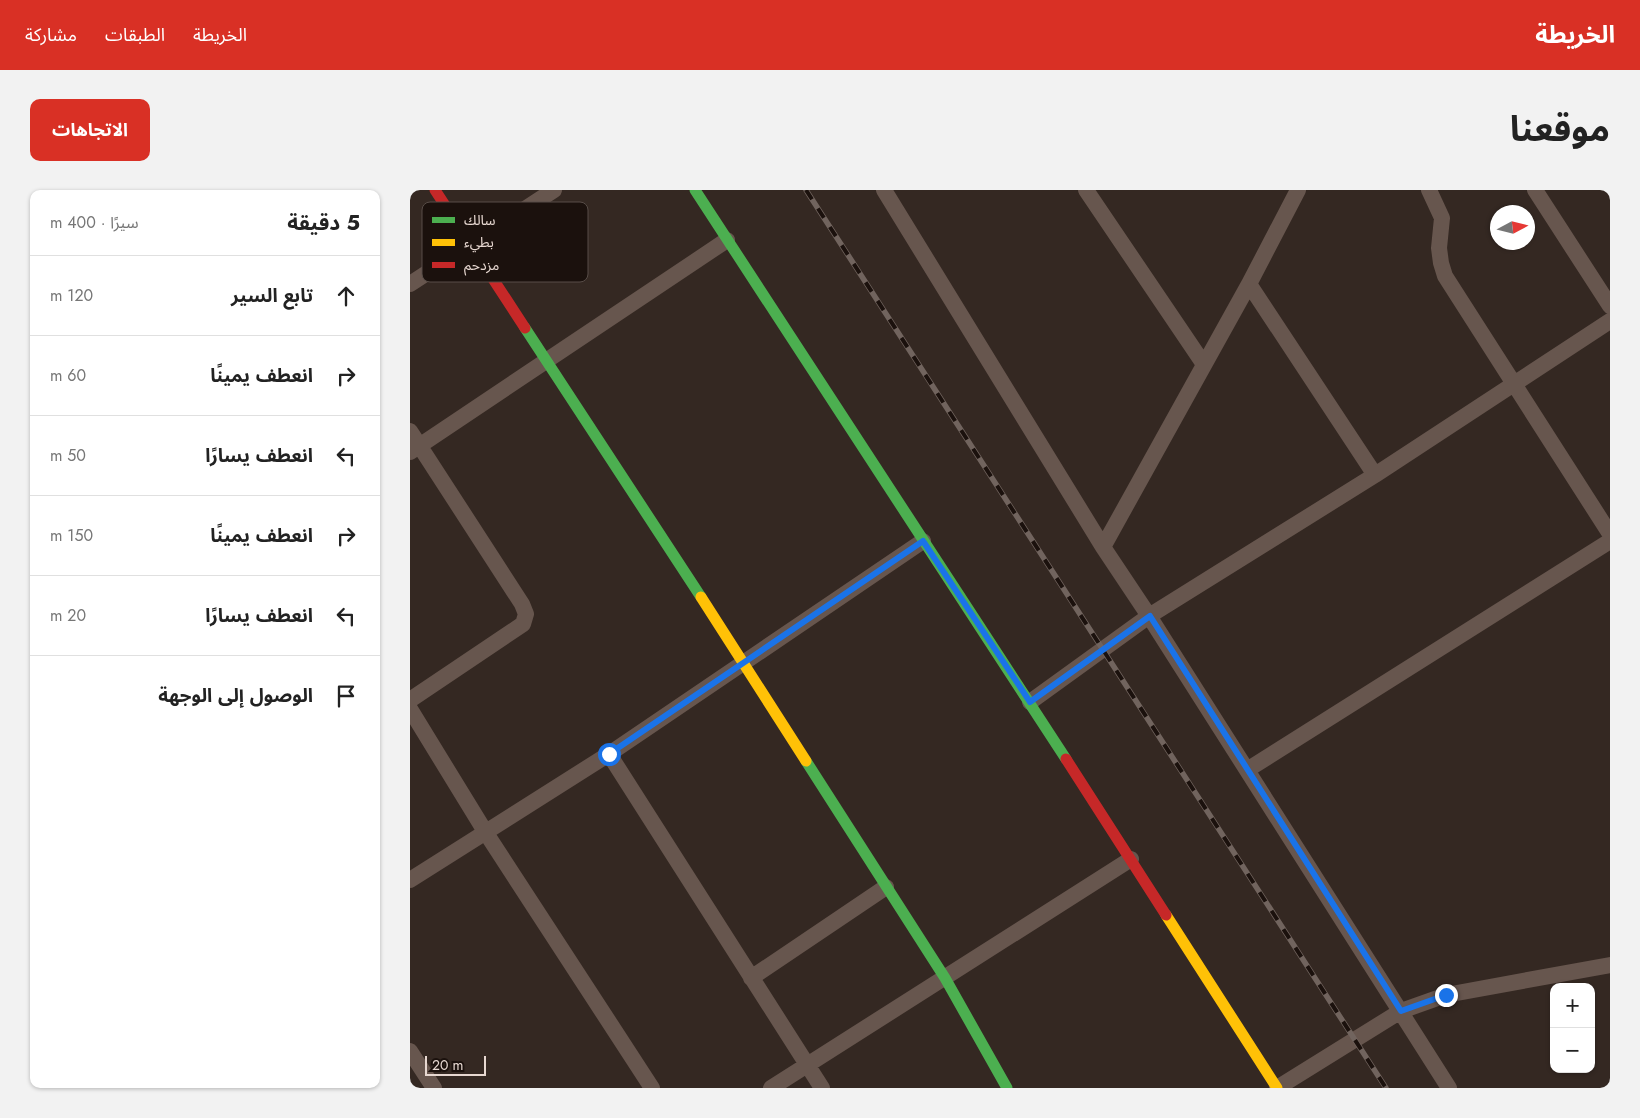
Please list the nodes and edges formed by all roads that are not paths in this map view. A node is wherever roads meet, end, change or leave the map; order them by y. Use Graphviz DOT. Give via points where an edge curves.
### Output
graph roads {
  1 [pos="435,190"];
  2 [pos="554,190"];
  3 [pos="694,190"];
  4 [pos="884,190"];
  5 [pos="1086,190"];
  6 [pos="1298,190"];
  7 [pos="1428,190"];
  8 [pos="1534,190"];
  9 [pos="443,202"];
  10 [pos="535,202"];
  11 [pos="727,240"];
  12 [pos="422,276"];
  13 [pos="495,282"];
  14 [pos="410,284"];
  15 [pos="1249,284"];
  16 [pos="1610,306"];
  17 [pos="1610,321"];
  18 [pos="545,360"];
  19 [pos="1204,363"];
  20 [pos="1515,384"];
  21 [pos="410,431"];
  22 [pos="415,449"];
  23 [pos="1375,475"];
  24 [pos="1610,534"];
  25 [pos="923,541"];
  26 [pos="1610,541"];
  27 [pos="1103,547"];
  28 [pos="1150,616"];
  29 [pos="743,662"];
  30 [pos="410,700"];
  31 [pos="1030,702"];
  32 [pos="410,709"];
  33 [pos="609,754"];
  34 [pos="1247,770"];
  35 [pos="486,833"];
  36 [pos="1131,859"];
  37 [pos="410,880"];
  38 [pos="886,887"];
  39 [pos="1610,966"];
  40 [pos="752,978"];
  41 [pos="945,978"];
  42 [pos="1401,1011"];
  43 [pos="410,1051"];
  44 [pos="808,1066"];
  45 [pos="434,1088"];
  46 [pos="652,1088"];
  47 [pos="770,1088"];
  48 [pos="822,1088"];
  49 [pos="1007,1088"];
  50 [pos="1277,1088"];
  51 [pos="1449,1088"];
  1 -- 9 [label="street"];
  2 -- 10 [label="street"];
  3 -- 11 [label="street"];
  4 -- 27 [label="street"];
  5 -- 19 [label="street"];
  6 -- 15 [label="street"];
  7 -- 20 [label="street" via="1442,218 1439,248 1445,276"];
  8 -- 16 [label="street"];
  11 -- 18 [label="street"];
  11 -- 25 [label="street"];
  12 -- 14 [label="street"];
  13 -- 18 [label="street"];
  15 -- 19 [label="street"];
  15 -- 23 [label="street"];
  17 -- 20 [label="street"];
  18 -- 22 [label="street"];
  18 -- 29 [label="street"];
  19 -- 27 [label="street"];
  20 -- 23 [label="street"];
  20 -- 24 [label="street"];
  21 -- 22 [label="street"];
  22 -- 30 [label="street" via="526,614 523,624"];
  23 -- 28 [label="street"];
  25 -- 29 [label="street"];
  25 -- 31 [label="street"];
  26 -- 34 [label="street"];
  27 -- 28 [label="street"];
  28 -- 31 [label="street"];
  28 -- 34 [label="street"];
  29 -- 33 [label="street"];
  29 -- 38 [label="street"];
  31 -- 36 [label="street"];
  32 -- 35 [label="street"];
  33 -- 35 [label="street"];
  33 -- 40 [label="street"];
  34 -- 42 [label="street"];
  35 -- 37 [label="street"];
  35 -- 46 [label="street"];
  36 -- 41 [label="street"];
  36 -- 50 [label="street"];
  38 -- 40 [label="street"];
  38 -- 41 [label="street"];
  39 -- 42 [label="street" via="1446,995"];
  40 -- 44 [label="street"];
  41 -- 44 [label="street"];
  41 -- 49 [label="street"];
  42 -- 50 [label="street"];
  42 -- 51 [label="street"];
  43 -- 45 [label="street"];
  44 -- 47 [label="street"];
  44 -- 48 [label="street"];
}
